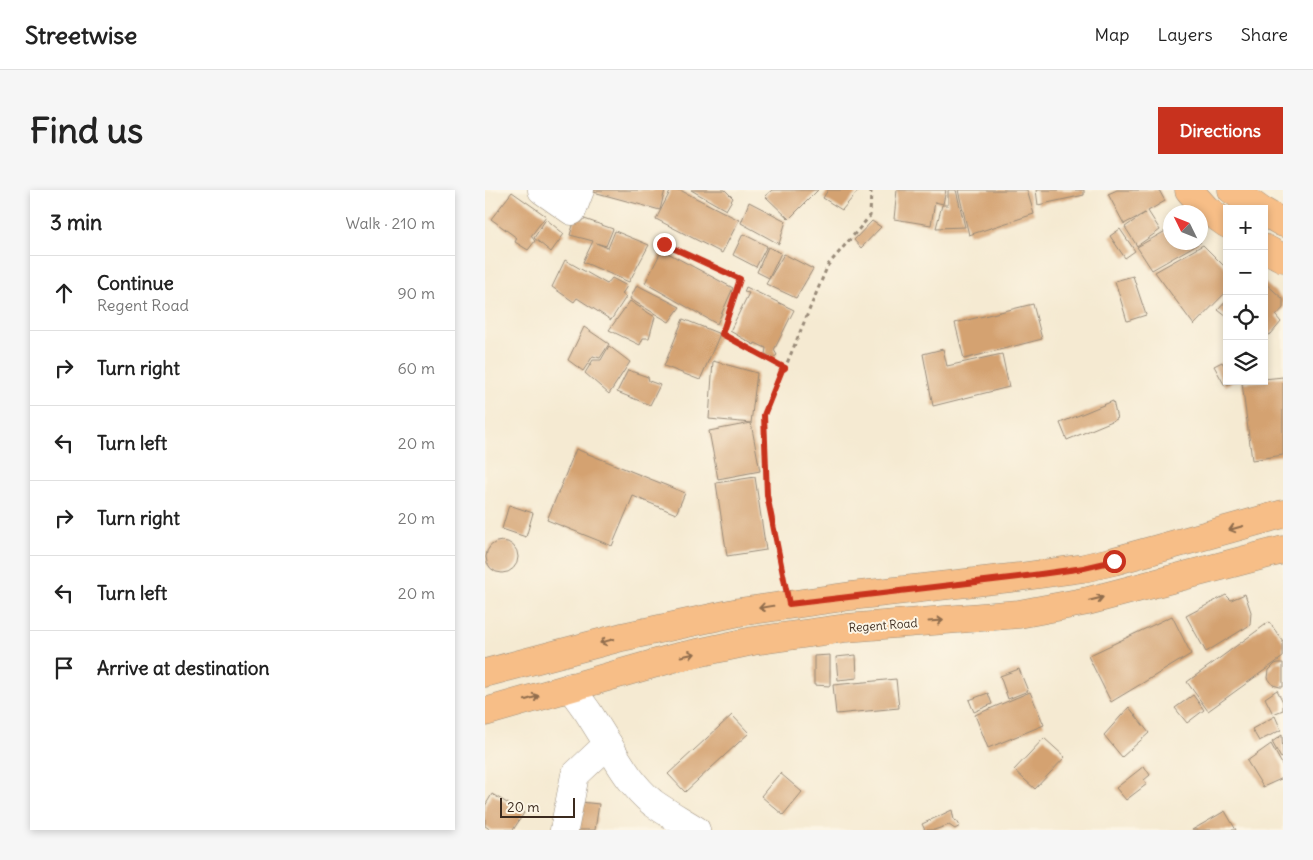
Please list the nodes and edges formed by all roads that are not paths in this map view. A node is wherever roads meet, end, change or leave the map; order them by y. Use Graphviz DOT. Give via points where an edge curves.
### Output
graph roads {
  1 [pos="542,190"];
  2 [pos="580,190"];
  3 [pos="1189,190"];
  4 [pos="1232,190"];
  5 [pos="1253,205"];
  6 [pos="1268,214"];
  7 [pos="1223,221"];
  8 [pos="1283,223"];
  9 [pos="1268,250"];
  10 [pos="1283,258"];
  11 [pos="1283,514"];
  12 [pos="1283,550"];
  13 [pos="485,673"];
  14 [pos="570,687"];
  15 [pos="488,706"];
  16 [pos="608,744"];
  17 [pos="564,830"];
  18 [pos="697,830"];
  1 -- 2 [label="street" via="572,211"];
  3 -- 7 [label="main road" via="1206,209"];
  4 -- 5 [label="main road"];
  6 -- 8 [label="main road"];
  9 -- 10 [label="main road"];
  11 -- 13 [label="main road, one-way" via="1084,568 739,612 622,637"];
  14 -- 12 [label="main road, Regent Road, one-way" via="674,658 753,641 846,628 1044,610"];
  15 -- 14 [label="main road, Regent Road, one-way"];
  14 -- 16 [label="street"];
  16 -- 17 [label="street" via="575,775"];
  16 -- 18 [label="street" via="619,765 652,802"];
}
